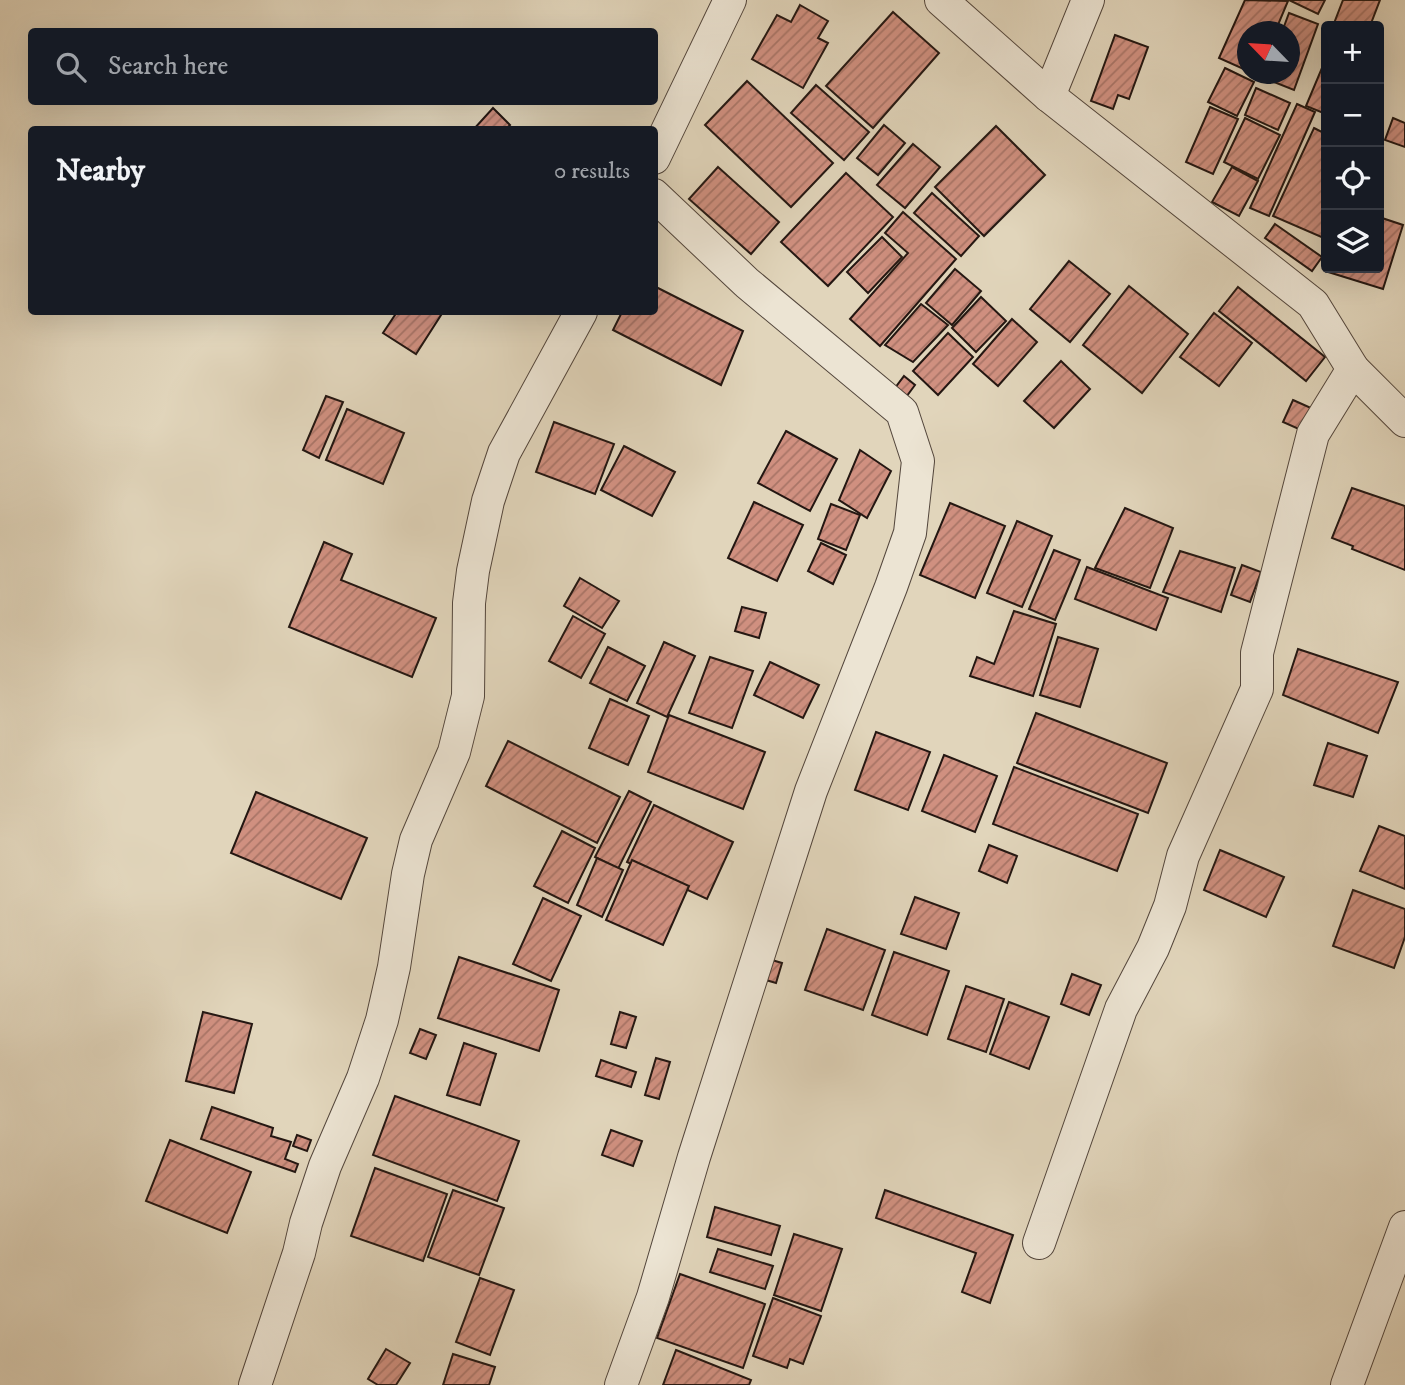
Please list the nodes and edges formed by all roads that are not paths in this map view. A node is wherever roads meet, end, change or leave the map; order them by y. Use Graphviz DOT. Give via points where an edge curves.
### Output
graph roads {
  1 [pos="730,0"];
  2 [pos="941,0"];
  3 [pos="1088,0"];
  4 [pos="1049,96"];
  5 [pos="658,150"];
  6 [pos="658,199"];
  7 [pos="579,315"];
  8 [pos="1353,369"];
  9 [pos="1405,421"];
  10 [pos="1405,1227"];
  11 [pos="1039,1243"];
  12 [pos="255,1385"];
  13 [pos="621,1385"];
  14 [pos="1347,1385"];
  1 -- 5 [label="street"];
  2 -- 4 [label="street"];
  3 -- 4 [label="street"];
  4 -- 8 [label="street" via="1314,304"];
  6 -- 13 [label="street" via="747,283 902,412 918,461 910,533 811,791 653,1297"];
  7 -- 12 [label="street" via="504,453 488,501 473,570 468,696 457,741 416,841 382,1020 325,1166"];
  8 -- 9 [label="street"];
  8 -- 11 [label="street" via="1313,434 1257,653 1256,689 1183,856 1153,948 1121,1009"];
  10 -- 14 [label="street"];
}
